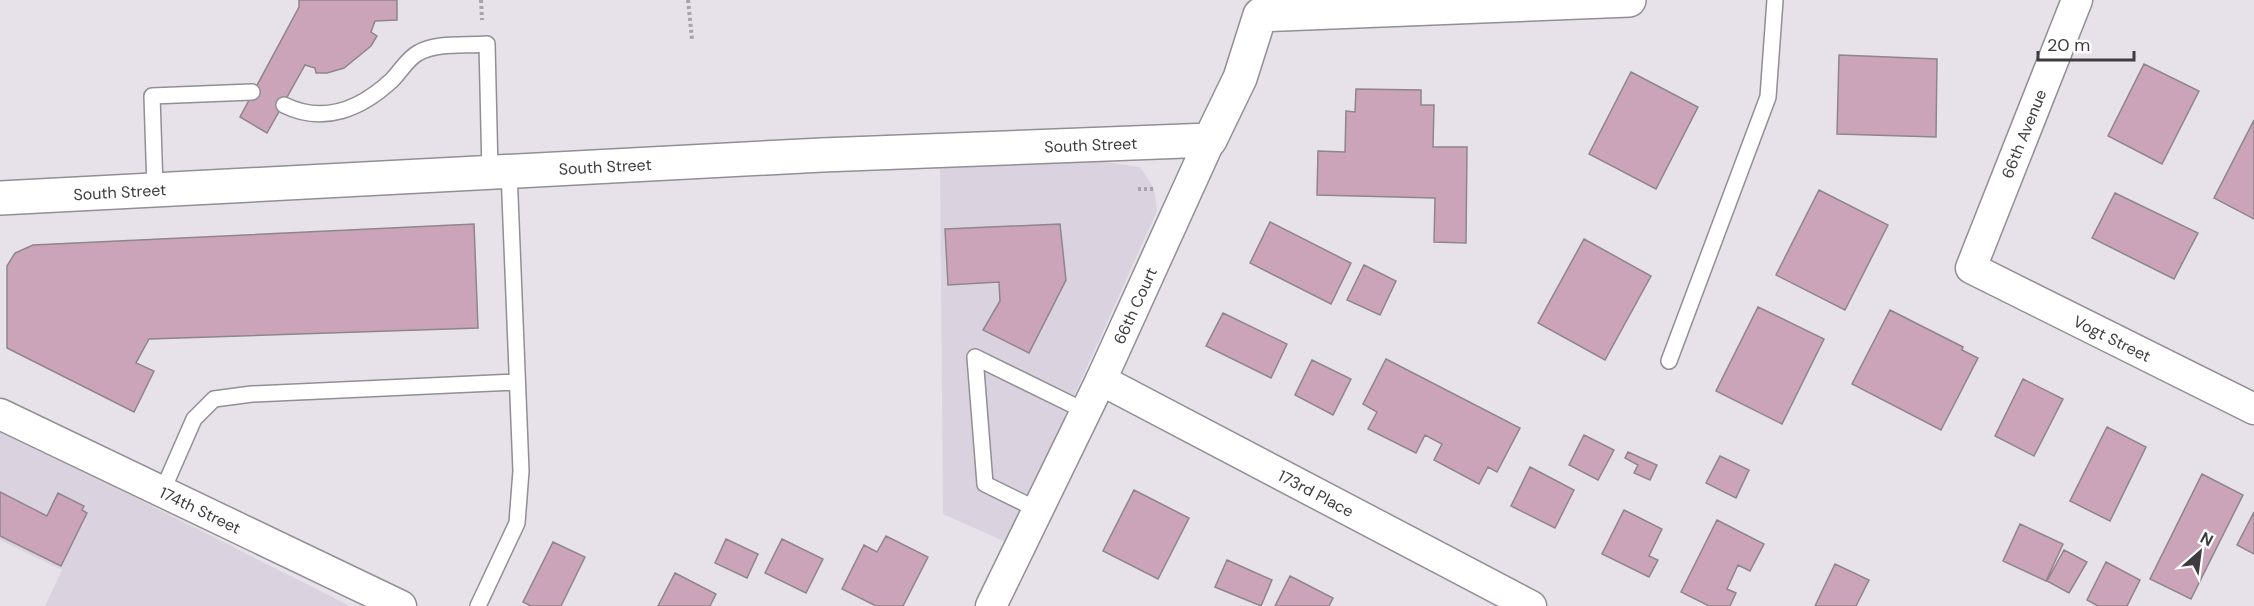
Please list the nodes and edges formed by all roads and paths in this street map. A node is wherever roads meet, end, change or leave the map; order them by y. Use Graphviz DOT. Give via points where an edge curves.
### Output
graph roads {
  1 [pos="481,0"];
  2 [pos="688,0"];
  3 [pos="1629,0"];
  4 [pos="1775,0"];
  5 [pos="2077,0"];
  6 [pos="1261,8"];
  7 [pos="481,9"];
  8 [pos="693,39"];
  9 [pos="252,92"];
  10 [pos="284,105"];
  11 [pos="1209,140"];
  12 [pos="499,172"];
  13 [pos="155,189"];
  14 [pos="0,198"];
  15 [pos="1971,268"];
  16 [pos="1669,361"];
  17 [pos="1101,380"];
  18 [pos="517,382"];
  19 [pos="2254,409"];
  20 [pos="1085,411"];
  21 [pos="0,414"];
  22 [pos="162,492"];
  23 [pos="1038,510"];
  24 [pos="402,606"];
  25 [pos="477,606"];
  26 [pos="992,606"];
  27 [pos="1531,606"];
  1 -- 7 [label="path"];
  2 -- 8 [label="path"];
  3 -- 6 [label="street"];
  4 -- 16 [label="lane" via="1768,97"];
  5 -- 15 [label="street, 66th Avenue"];
  6 -- 11 [label="street, 66th Court" via="1240,78"];
  9 -- 13 [label="lane" via="152,96"];
  10 -- 12 [label="lane" via="299,113 322,115 353,109 371,99 419,52 486,44"];
  11 -- 12 [label="street, South Street"];
  11 -- 17 [label="street, 66th Court"];
  12 -- 13 [label="street, South Street"];
  12 -- 18 [label="lane"];
  13 -- 14 [label="street, South Street"];
  15 -- 19 [label="street, Vogt Street"];
  17 -- 20 [label="street, 66th Court"];
  17 -- 27 [label="street, 173rd Place"];
  18 -- 22 [label="lane" via="213,399 194,419"];
  18 -- 25 [label="lane" via="521,471 517,523"];
  20 -- 23 [label="street, 66th Court"];
  20 -- 23 [label="lane" via="975,357 985,484"];
  21 -- 22 [label="street, 174th Street"];
  22 -- 24 [label="street, 174th Street"];
  23 -- 26 [label="street, 66th Court"];
}
